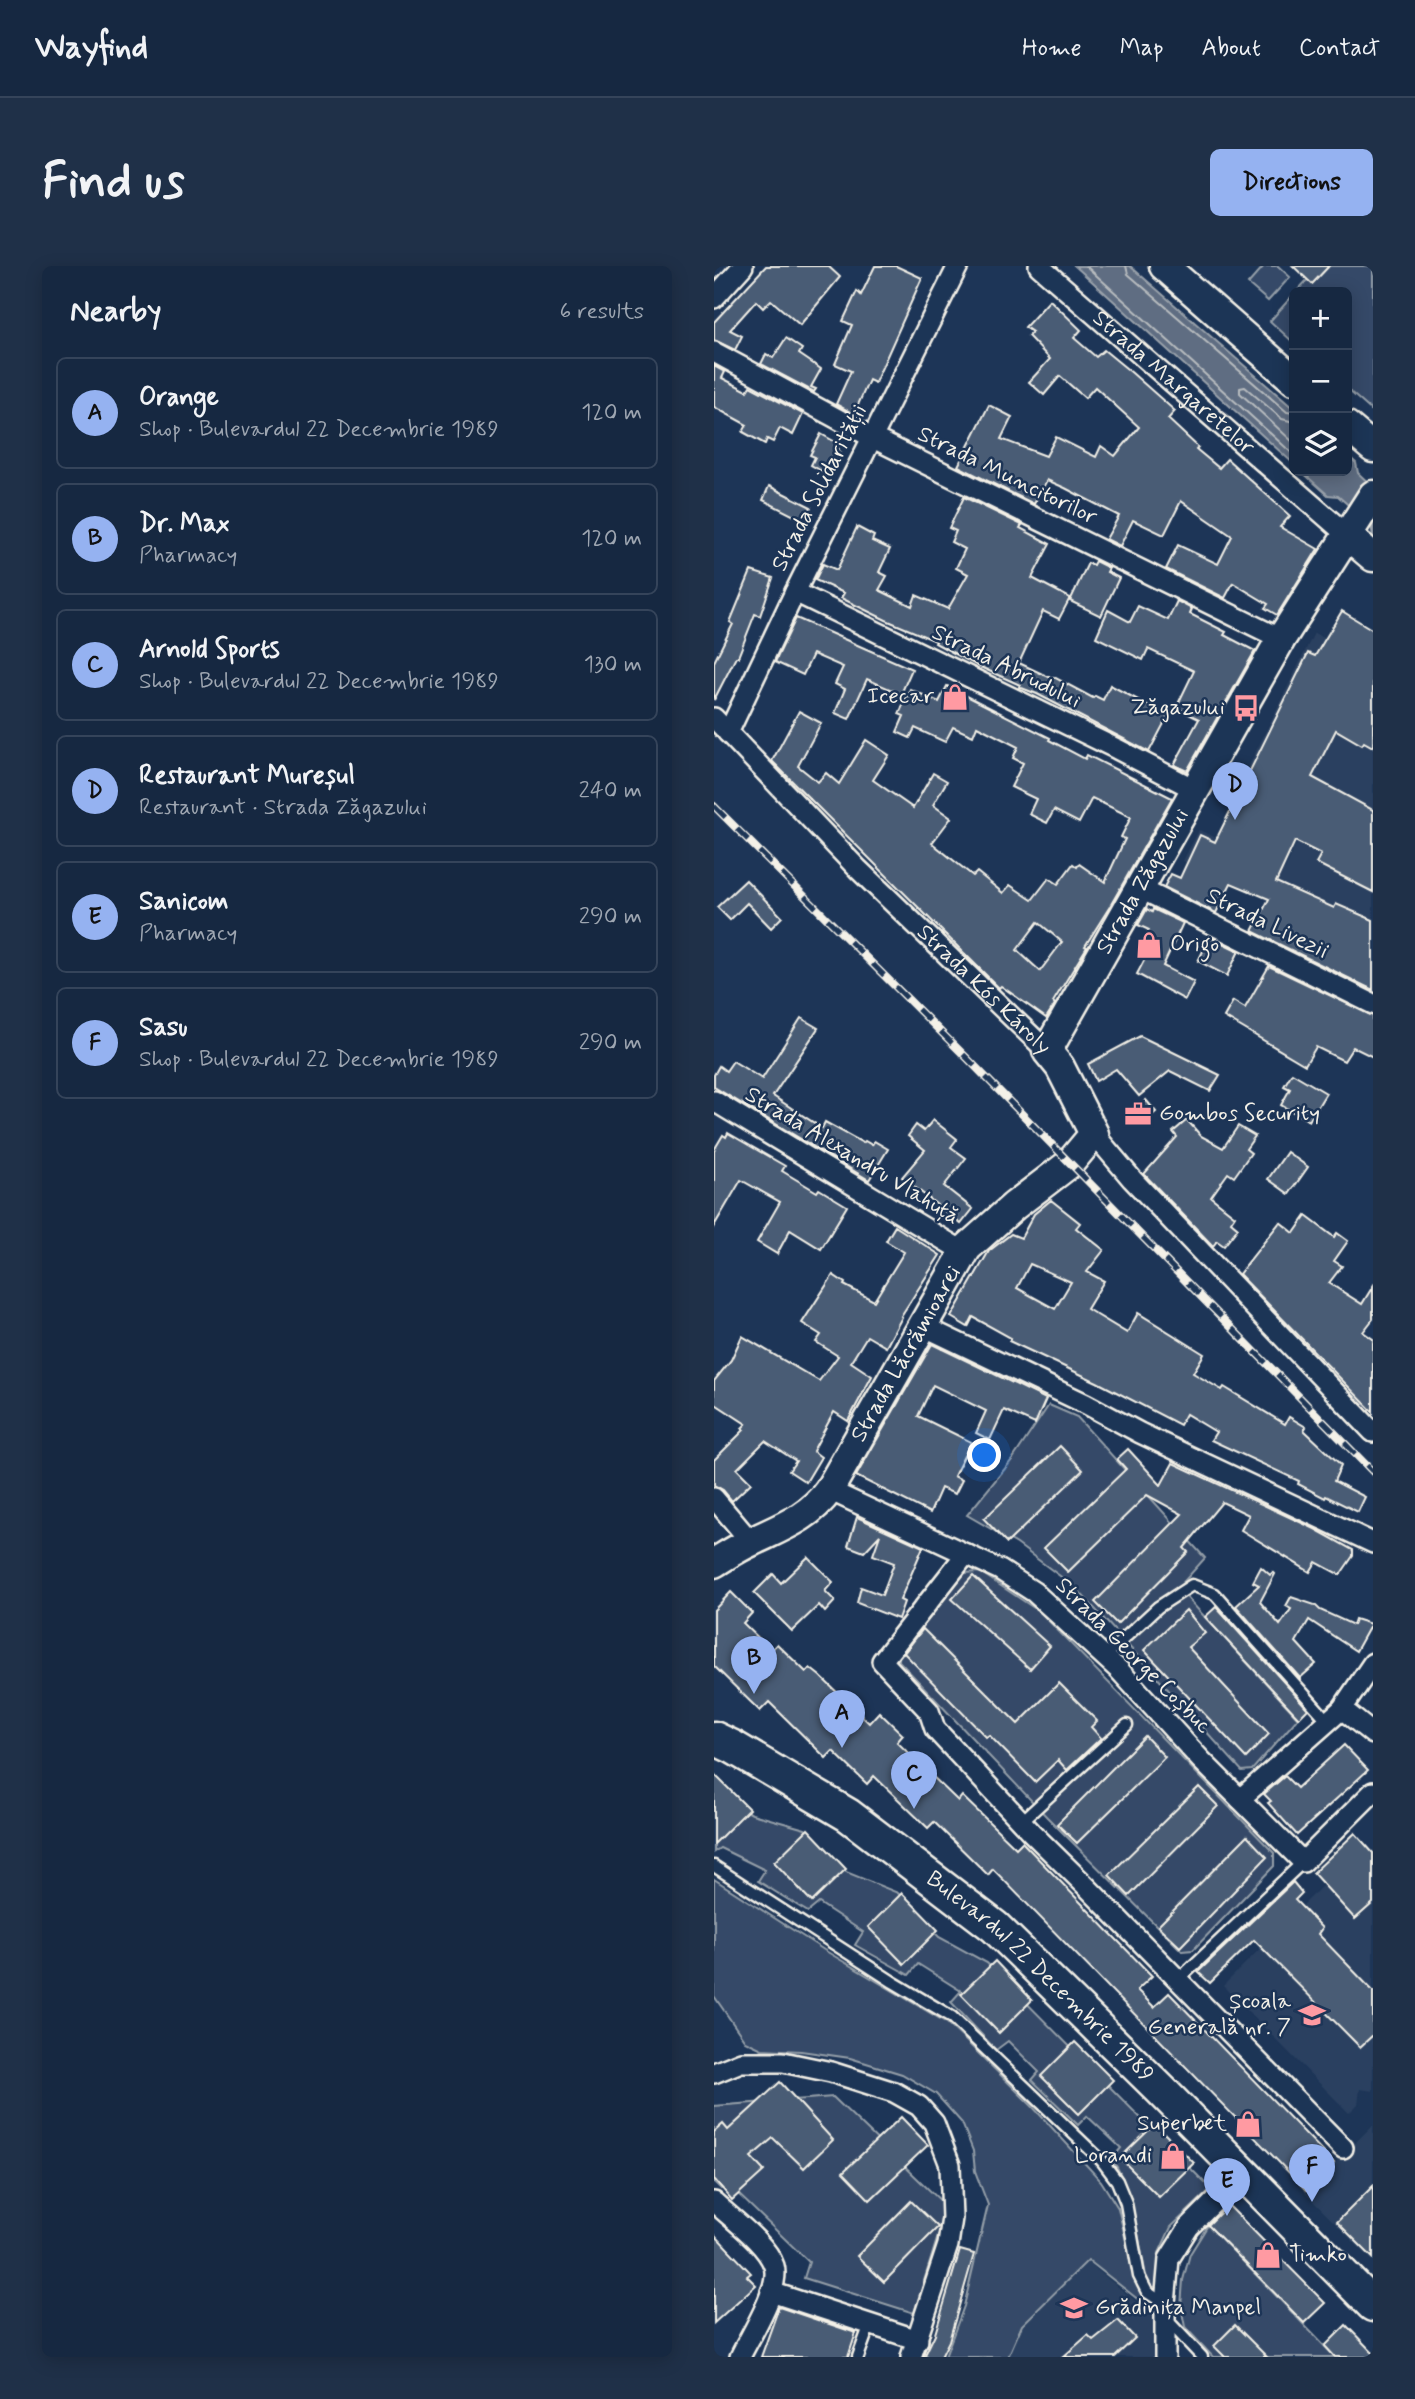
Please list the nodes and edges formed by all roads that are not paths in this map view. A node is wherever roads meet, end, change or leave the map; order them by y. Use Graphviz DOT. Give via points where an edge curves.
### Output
graph roads {
  1 [pos="743,266"];
  2 [pos="958,266"];
  3 [pos="1039,266"];
  4 [pos="1164,266"];
  5 [pos="714,298"];
  6 [pos="714,352"];
  7 [pos="1289,376"];
  8 [pos="1352,430"];
  9 [pos="873,438"];
  10 [pos="1373,449"];
  11 [pos="1359,516"];
  12 [pos="1373,557"];
  13 [pos="795,592"];
  14 [pos="1280,639"];
  15 [pos="721,725"];
  16 [pos="1194,789"];
  17 [pos="1139,888"];
  18 [pos="1373,1004"];
  19 [pos="1047,1051"];
  20 [pos="714,1101"];
  21 [pos="1094,1134"];
  22 [pos="964,1252"];
  23 [pos="923,1326"];
  24 [pos="1373,1432"];
  25 [pos="830,1490"];
  26 [pos="714,1498"];
  27 [pos="751,1542"];
  28 [pos="1373,1543"];
  29 [pos="966,1554"];
  30 [pos="714,1563"];
  31 [pos="1105,1657"];
  32 [pos="1373,1663"];
  33 [pos="1335,1715"];
  34 [pos="1127,1725"];
  35 [pos="1373,1734"];
  36 [pos="720,1738"];
  37 [pos="1373,1792"];
  38 [pos="1240,1799"];
  39 [pos="1021,1822"];
  40 [pos="1303,1861"];
  41 [pos="714,1866"];
  42 [pos="1177,1981"];
  43 [pos="714,2073"];
  44 [pos="1342,2148"];
  45 [pos="1242,2174"];
  46 [pos="714,2202"];
  47 [pos="771,2292"];
  48 [pos="1373,2305"];
  49 [pos="1165,2311"];
  50 [pos="870,2324"];
  51 [pos="914,2349"];
  52 [pos="740,2357"];
  53 [pos="858,2357"];
  54 [pos="1165,2357"];
  55 [pos="1202,2357"];
  1 -- 5 [label="street"];
  2 -- 9 [label="street, Strada Solidarității"];
  3 -- 11 [label="street, Strada Margaretelor"];
  4 -- 7 [label="street"];
  6 -- 9 [label="street, Strada Muncitorilor"];
  8 -- 10 [label="street"];
  9 -- 13 [label="street, Strada Solidarității"];
  9 -- 14 [label="street, Strada Muncitorilor"];
  11 -- 12 [label="street, Strada Margaretelor"];
  11 -- 14 [label="street, Strada Zăgazului"];
  13 -- 15 [label="street, Strada Solidarității"];
  13 -- 16 [label="street, Strada Abrudului"];
  14 -- 16 [label="street, Strada Zăgazului"];
  15 -- 19 [label="street, Strada Kós Károly" via="858,869"];
  16 -- 17 [label="street, Strada Zăgazului"];
  17 -- 18 [label="street, Strada Livezii"];
  17 -- 19 [label="street, Strada Zăgazului"];
  19 -- 21 [label="street, Strada Kós Károly"];
  20 -- 22 [label="street, Strada Alexandru Vlahuță"];
  21 -- 22 [label="street, Strada Lăcrămioarei" via="1069,1164"];
  21 -- 24 [label="street, Strada Kós Károly"];
  22 -- 23 [label="street, Strada Lăcrămioarei"];
  23 -- 25 [label="street, Strada Lăcrămioarei"];
  23 -- 28 [label="street"];
  25 -- 27 [label="street, Strada Lăcrămioarei" via="818,1505 790,1524"];
  25 -- 29 [label="street, Strada George Coșbuc"];
  26 -- 27 [label="street"];
  27 -- 30 [label="street, Strada Lăcrămioarei"];
  29 -- 31 [label="street, Strada George Coșbuc" via="1034,1592"];
  29 -- 39 [label="street" via="882,1661 929,1711 935,1730"];
  31 -- 33 [label="lane" via="1158,1607 1192,1585 1215,1594"];
  31 -- 38 [label="street, Strada George Coșbuc"];
  32 -- 33 [label="street"];
  33 -- 35 [label="street"];
  33 -- 38 [label="street"];
  34 -- 39 [label="lane"];
  36 -- 45 [label="main road, Bulevardul 22 Decembrie 1989" via="848,1815 995,1927"];
  37 -- 40 [label="street"];
  38 -- 40 [label="street, Strada George Coșbuc"];
  39 -- 42 [label="street"];
  40 -- 42 [label="lane"];
  41 -- 49 [label="lane" via="952,2017 1102,2161 1126,2203 1139,2276"];
  42 -- 44 [label="street"];
  43 -- 51 [label="street" via="741,2062 783,2062 831,2072 894,2092 919,2106 934,2123 950,2165 952,2218 948,2245"];
  45 -- 48 [label="main road, Bulevardul 22 Decembrie 1989"];
  45 -- 49 [label="street" via="1189,2227 1168,2259"];
  46 -- 47 [label="street" via="763,2248 774,2266"];
  47 -- 50 [label="street"];
  47 -- 52 [label="street"];
  49 -- 54 [label="street"];
  49 -- 55 [label="lane"];
  50 -- 51 [label="street"];
  50 -- 53 [label="lane"];
}
